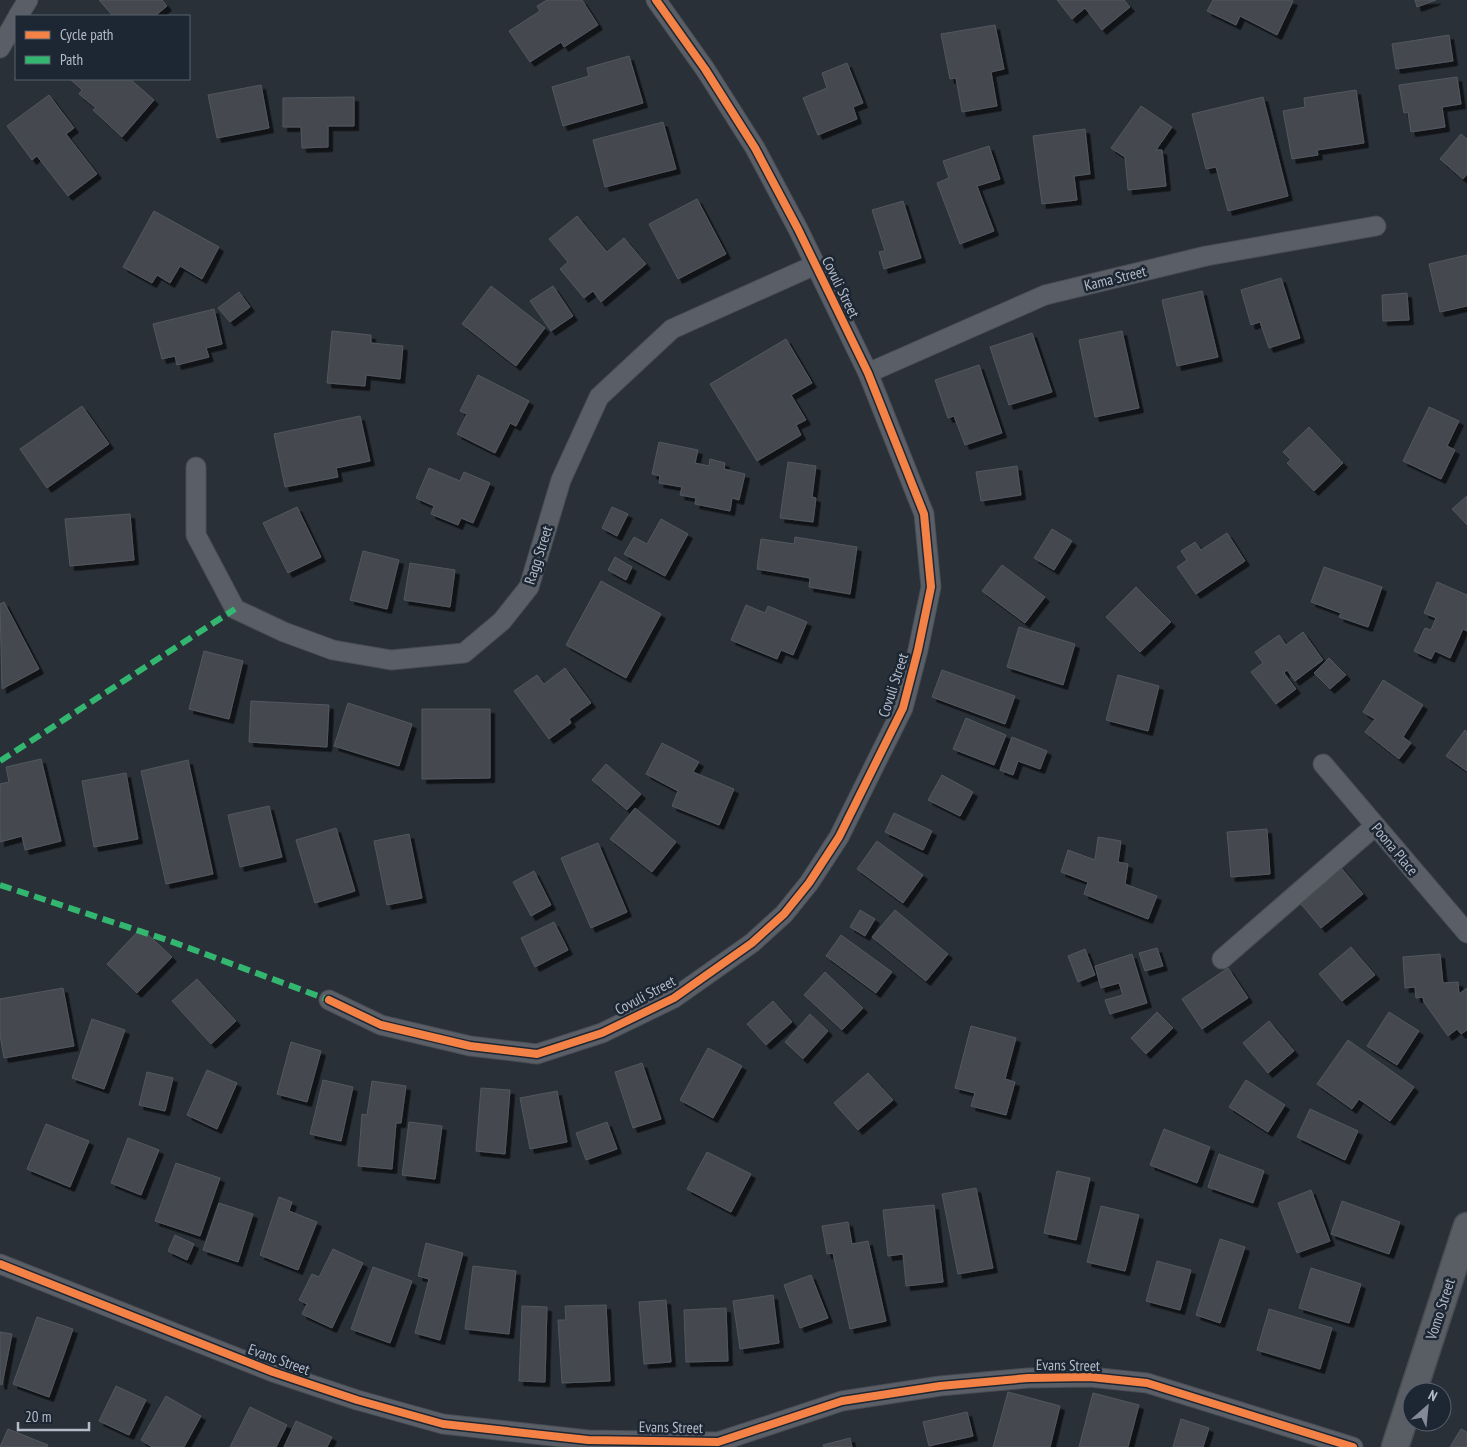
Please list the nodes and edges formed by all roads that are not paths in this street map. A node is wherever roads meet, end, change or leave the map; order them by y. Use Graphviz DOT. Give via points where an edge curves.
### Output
graph roads {
  1 [pos="28,0"];
  2 [pos="656,0"];
  3 [pos="19,15"];
  4 [pos="15,22"];
  5 [pos="0,48"];
  6 [pos="1376,226"];
  7 [pos="815,265"];
  8 [pos="868,373"];
  9 [pos="196,467"];
  10 [pos="1323,764"];
  11 [pos="1375,826"];
  12 [pos="1467,933"];
  13 [pos="1222,959"];
  14 [pos="329,1000"];
  15 [pos="1467,1226"];
  16 [pos="0,1264"];
  17 [pos="1416,1382"];
  18 [pos="1402,1425"];
  19 [pos="1352,1447"];
  20 [pos="1395,1447"];
  1 -- 3 [label="street"];
  2 -- 7 [label="street, Covuli Street" via="755,148"];
  4 -- 5 [label="street"];
  6 -- 8 [label="street, Kama Street" via="1206,256 1045,295"];
  7 -- 8 [label="street, Covuli Street"];
  7 -- 9 [label="street, Ragg Street" via="672,329 599,397 561,480 529,587 502,621 464,653 391,660 333,650 235,609 196,536"];
  8 -- 14 [label="street, Covuli Street" via="924,514 931,587 903,708 839,837 784,914 752,943 674,998 602,1033 537,1054 470,1046 381,1025"];
  10 -- 11 [label="street, Poona Place"];
  11 -- 12 [label="street, Poona Place"];
  11 -- 13 [label="street"];
  15 -- 17 [label="main road, Vomo Street"];
  16 -- 19 [label="street, Evans Street" via="273,1372 443,1424 588,1440 718,1442 842,1401 940,1386 1028,1378 1090,1377 1147,1383"];
  18 -- 20 [label="main road, Vomo Street"];
}
